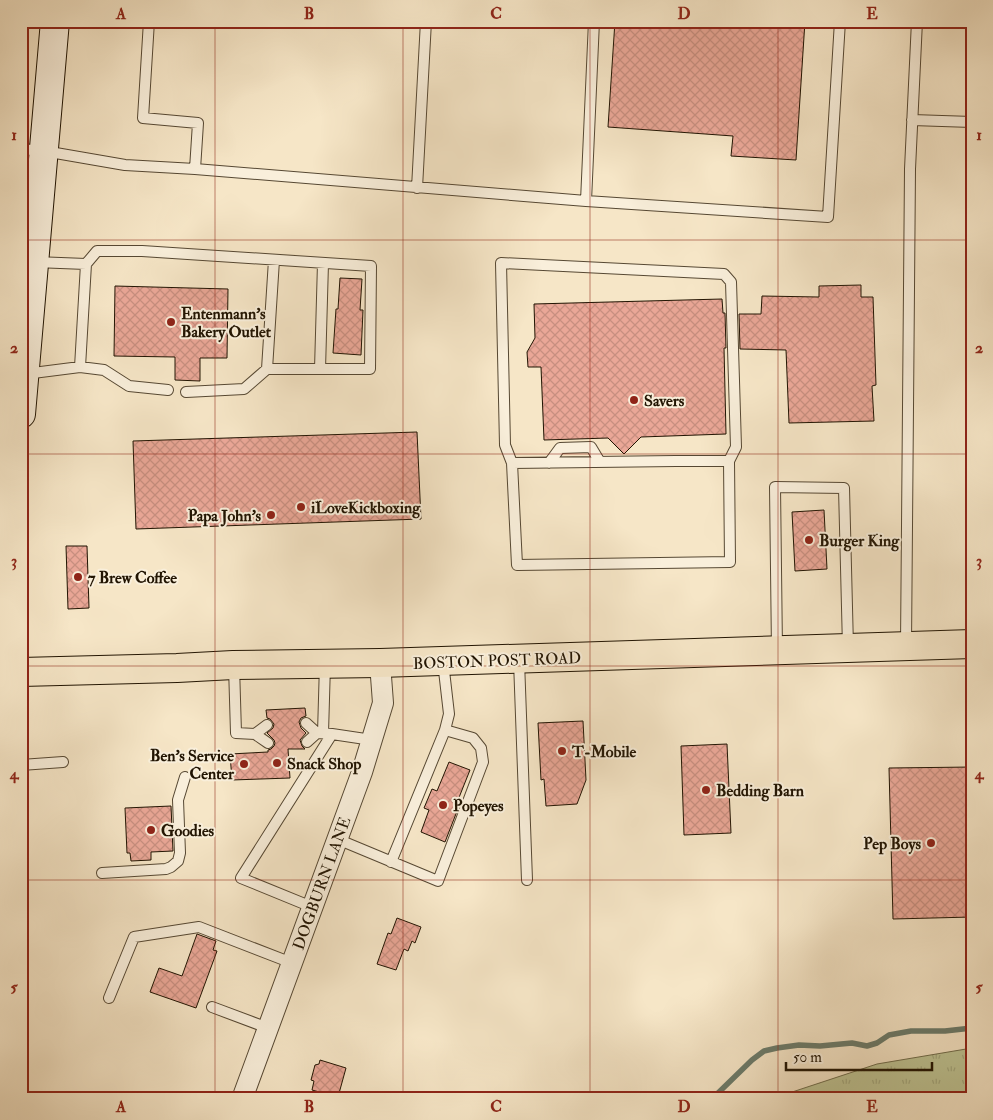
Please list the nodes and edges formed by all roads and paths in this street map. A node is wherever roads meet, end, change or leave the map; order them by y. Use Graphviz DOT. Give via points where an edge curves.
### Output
graph roads {
  1 [pos="55,21"];
  2 [pos="149,21"];
  3 [pos="426,21"];
  4 [pos="594,21"];
  5 [pos="840,21"];
  6 [pos="917,21"];
  7 [pos="912,120"];
  8 [pos="972,122"];
  9 [pos="33,150"];
  10 [pos="195,169"];
  11 [pos="417,188"];
  12 [pos="586,201"];
  13 [pos="274,260"];
  14 [pos="34,262"];
  15 [pos="323,263"];
  16 [pos="86,264"];
  17 [pos="80,368"];
  18 [pos="267,369"];
  19 [pos="320,369"];
  20 [pos="23,374"];
  21 [pos="168,390"];
  22 [pos="186,392"];
  23 [pos="21,414"];
  24 [pos="729,461"];
  25 [pos="600,462"];
  26 [pos="512,463"];
  27 [pos="549,463"];
  28 [pos="972,644"];
  29 [pos="906,646"];
  30 [pos="848,648"];
  31 [pos="777,650"];
  32 [pos="519,659"];
  33 [pos="443,661"];
  34 [pos="380,663"];
  35 [pos="325,664"];
  36 [pos="234,666"];
  37 [pos="21,672"];
  38 [pos="306,723"];
  39 [pos="267,725"];
  40 [pos="445,730"];
  41 [pos="324,733"];
  42 [pos="255,734"];
  43 [pos="372,740"];
  44 [pos="307,742"];
  45 [pos="268,743"];
  46 [pos="63,762"];
  47 [pos="21,765"];
  48 [pos="185,777"];
  49 [pos="337,839"];
  50 [pos="391,862"];
  51 [pos="102,873"];
  52 [pos="527,880"];
  53 [pos="312,907"];
  54 [pos="292,963"];
  55 [pos="109,998"];
  56 [pos="212,1007"];
  57 [pos="268,1028"];
  58 [pos="242,1099"];
  1 -- 9 [label="main road"];
  2 -- 10 [label="lane" via="143,118 198,123"];
  3 -- 11 [label="lane"];
  4 -- 12 [label="lane"];
  5 -- 12 [label="lane" via="828,217"];
  6 -- 7 [label="lane"];
  7 -- 8 [label="lane"];
  7 -- 29 [label="lane"];
  9 -- 10 [label="lane" via="125,165"];
  9 -- 14 [label="main road"];
  10 -- 11 [label="lane"];
  11 -- 12 [label="lane"];
  13 -- 15 [label="lane"];
  13 -- 16 [label="lane" via="97,250"];
  13 -- 18 [label="lane"];
  14 -- 16 [label="lane"];
  14 -- 20 [label="main road"];
  15 -- 19 [label="lane"];
  15 -- 19 [label="lane" via="372,266 370,369"];
  16 -- 17 [label="lane"];
  17 -- 20 [label="lane"];
  17 -- 21 [label="lane" via="104,370 129,386"];
  18 -- 19 [label="lane"];
  18 -- 22 [label="lane" via="244,389"];
  20 -- 23 [label="main road"];
  24 -- 25 [label="lane"];
  24 -- 26 [label="lane" via="730,562 516,565"];
  24 -- 26 [label="lane" via="736,447 736,428 731,282 724,274 501,263 505,445"];
  25 -- 27 [label="lane"];
  25 -- 27 [label="lane" via="591,447 560,448"];
  26 -- 27 [label="lane"];
  28 -- 29 [label="main road, BOSTON POST ROAD"];
  29 -- 30 [label="main road, BOSTON POST ROAD"];
  30 -- 31 [label="main road, BOSTON POST ROAD"];
  30 -- 31 [label="lane" via="844,488 775,487"];
  31 -- 32 [label="main road, BOSTON POST ROAD"];
  32 -- 33 [label="main road, BOSTON POST ROAD"];
  32 -- 52 [label="lane"];
  33 -- 34 [label="main road, BOSTON POST ROAD"];
  33 -- 40 [label="lane" via="449,714"];
  34 -- 35 [label="main road, BOSTON POST ROAD"];
  34 -- 43 [label="street, DOGBURN LANE" via="383,703"];
  35 -- 36 [label="main road, BOSTON POST ROAD"];
  35 -- 41 [label="lane"];
  36 -- 37 [label="main road, BOSTON POST ROAD"];
  36 -- 42 [label="lane" via="236,733"];
  38 -- 41 [label="lane"];
  39 -- 42 [label="lane"];
  40 -- 50 [label="lane"];
  40 -- 50 [label="lane" via="473,738 481,748 483,762 438,881"];
  41 -- 43 [label="lane"];
  41 -- 44 [label="lane"];
  41 -- 53 [label="lane" via="241,878"];
  42 -- 45 [label="lane"];
  43 -- 49 [label="street, DOGBURN LANE"];
  46 -- 47 [label="lane"];
  48 -- 51 [label="lane" via="178,800 178,861 166,869"];
  49 -- 50 [label="lane"];
  49 -- 53 [label="street, DOGBURN LANE"];
  53 -- 54 [label="street, DOGBURN LANE"];
  54 -- 55 [label="lane" via="199,927 134,937"];
  54 -- 57 [label="street, DOGBURN LANE"];
  56 -- 57 [label="lane"];
  57 -- 58 [label="street, DOGBURN LANE"];
}
